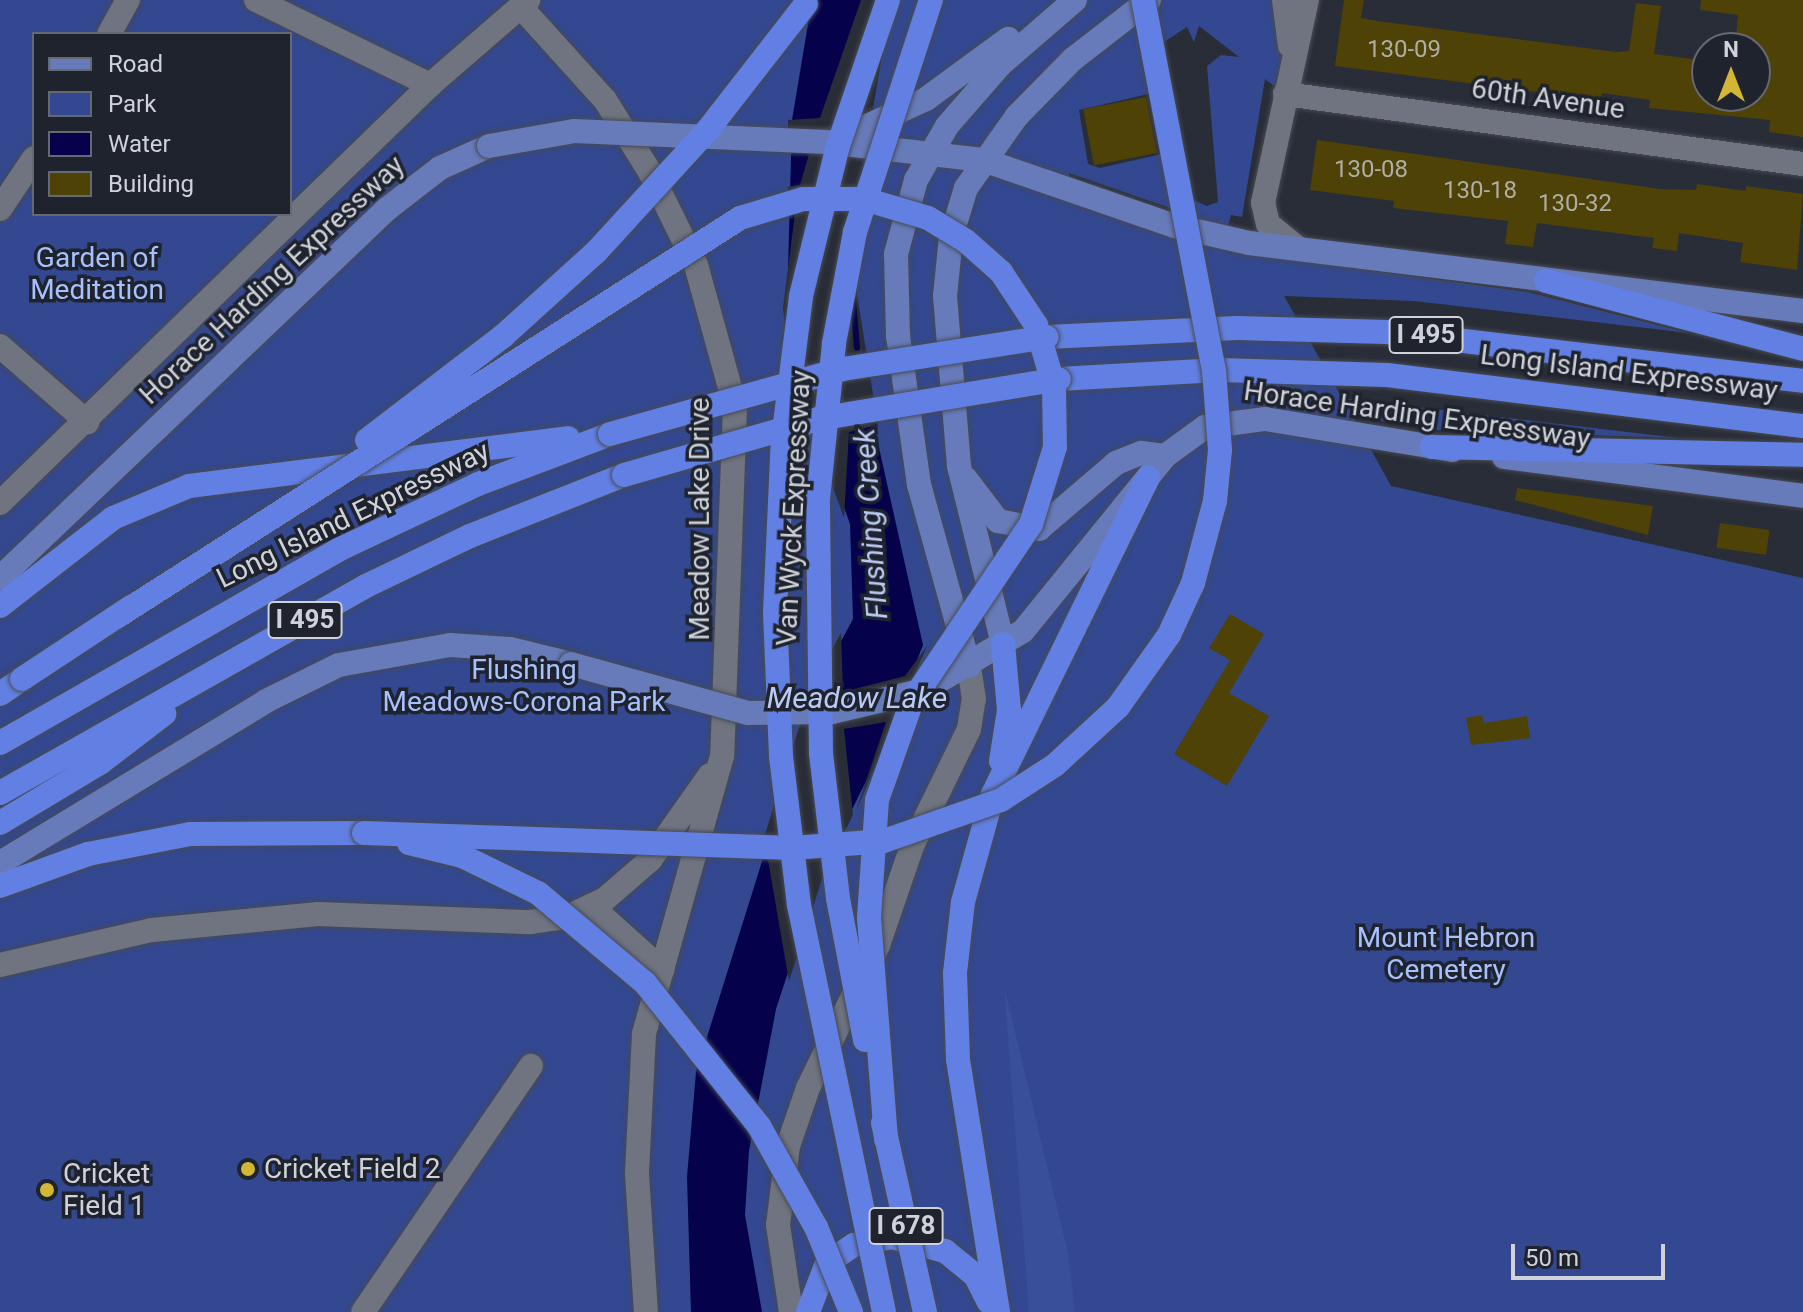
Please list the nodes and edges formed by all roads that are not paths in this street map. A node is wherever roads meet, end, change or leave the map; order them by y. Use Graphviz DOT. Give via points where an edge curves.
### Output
graph roads {
  1 [pos="128,0"];
  2 [pos="256,0"];
  3 [pos="809,0"];
  4 [pos="888,0"];
  5 [pos="931,0"];
  6 [pos="1072,0"];
  7 [pos="1146,0"];
  8 [pos="1284,0"];
  9 [pos="1307,0"];
  10 [pos="524,3"];
  11 [pos="110,32"];
  12 [pos="1291,56"];
  13 [pos="430,85"];
  14 [pos="1285,94"];
  15 [pos="869,136"];
  16 [pos="932,149"];
  17 [pos="983,160"];
  18 [pos="32,161"];
  19 [pos="1803,164"];
  20 [pos="0,209"];
  21 [pos="1299,249"];
  22 [pos="1546,281"];
  23 [pos="1803,311"];
  24 [pos="0,346"];
  25 [pos="1803,349"];
  26 [pos="1803,381"];
  27 [pos="87,422"];
  28 [pos="1803,426"];
  29 [pos="610,434"];
  30 [pos="1432,447"];
  31 [pos="1803,455"];
  32 [pos="1165,456"];
  33 [pos="959,466"];
  34 [pos="1148,478"];
  35 [pos="1803,496"];
  36 [pos="0,503"];
  37 [pos="0,578"];
  38 [pos="0,606"];
  39 [pos="118,616"];
  40 [pos="1003,644"];
  41 [pos="236,658"];
  42 [pos="969,666"];
  43 [pos="0,694"];
  44 [pos="0,743"];
  45 [pos="722,756"];
  46 [pos="0,793"];
  47 [pos="993,794"];
  48 [pos="0,823"];
  49 [pos="364,833"];
  50 [pos="0,863"];
  51 [pos="0,886"];
  52 [pos="591,906"];
  53 [pos="0,965"];
  54 [pos="662,970"];
  55 [pos="531,1066"];
  56 [pos="886,1139"];
  57 [pos="363,1312"];
  58 [pos="646,1312"];
  59 [pos="791,1312"];
  60 [pos="808,1312"];
  61 [pos="851,1312"];
  62 [pos="884,1312"];
  63 [pos="925,1312"];
  64 [pos="995,1312"];
  1 -- 11 [label="street"];
  2 -- 13 [label="street"];
  3 -- 39 [label="highway, bridge" via="682,160 549,296 417,404"];
  4 -- 62 [label="highway, Van Wyck Expressway / I 678, bridge" via="833,162 801,296 783,439 775,612 781,756 799,905"];
  5 -- 56 [label="highway, Van Wyck Expressway / I 678, bridge" via="885,126 847,268 827,393 816,555 817,698 830,846"];
  6 -- 15 [label="main road" via="1050,7"];
  6 -- 16 [label="main road" via="1000,65"];
  7 -- 17 [label="main road" via="1053,78"];
  7 -- 49 [label="highway, bridge" via="1214,371 1220,450 1215,501 1193,583 1169,635 1118,707 1055,765 1001,800 884,841 793,848"];
  8 -- 12 [label="street"];
  9 -- 12 [label="street"];
  10 -- 13 [label="street"];
  10 -- 45 [label="street, Meadow Lake Drive" via="605,100 650,172 696,265 735,406"];
  12 -- 14 [label="street"];
  13 -- 27 [label="street"];
  14 -- 19 [label="street, 60th Avenue"];
  14 -- 21 [label="street" via="1263,203 1268,224"];
  15 -- 16 [label="main road"];
  15 -- 37 [label="main road, Horace Harding Expressway, bridge" via="827,142 574,131 489,146 440,168 387,209"];
  16 -- 17 [label="main road"];
  16 -- 42 [label="main road" via="900,233 895,304 919,485"];
  17 -- 21 [label="main road" via="1175,226"];
  17 -- 33 [label="main road" via="956,219 946,277"];
  18 -- 20 [label="street"];
  21 -- 22 [label="main road"];
  22 -- 23 [label="main road"];
  22 -- 25 [label="highway"];
  24 -- 27 [label="street"];
  26 -- 29 [label="highway, Long Island Expressway / I 495, bridge" via="1387,332 1237,328 1047,337 843,369"];
  27 -- 36 [label="street"];
  28 -- 41 [label="highway, Long Island Expressway / I 495, bridge" via="1387,375 1219,370 1059,379 832,416 624,475 459,541"];
  29 -- 38 [label="highway" via="189,486 113,518"];
  29 -- 44 [label="highway, Long Island Expressway / I 495" via="478,484 362,538"];
  30 -- 31 [label="highway"];
  30 -- 32 [label="main road, Horace Harding Expressway" via="1246,418 1205,427"];
  30 -- 35 [label="main road, Horace Harding Expressway"];
  32 -- 33 [label="main road" via="1141,453 1116,463 1050,524 1027,530 985,508"];
  32 -- 34 [label="main road, Horace Harding Expressway"];
  33 -- 40 [label="main road"];
  34 -- 40 [label="main road, Horace Harding Expressway" via="1041,613"];
  34 -- 47 [label="highway"];
  39 -- 43 [label="highway, bridge"];
  39 -- 56 [label="highway, bridge" via="740,218 803,199 864,199 928,218 966,241 1001,272 1036,325 1054,386 1055,447 1031,524 912,701 877,800 868,896"];
  40 -- 42 [label="main road, Horace Harding Expressway"];
  40 -- 47 [label="highway" via="1009,710"];
  41 -- 46 [label="highway, Long Island Expressway / I 495"];
  41 -- 48 [label="highway" via="100,763"];
  42 -- 50 [label="main road, Horace Harding Expressway, bridge" via="924,690 863,708 760,714 695,703 510,649 450,645 339,665 266,701"];
  42 -- 59 [label="street" via="969,729 912,846 878,945 808,1088 788,1146 778,1225"];
  45 -- 52 [label="street" via="650,860"];
  45 -- 54 [label="street, Meadow Lake Drive"];
  47 -- 64 [label="highway" via="963,902 954,1000"];
  49 -- 51 [label="highway" via="217,831 88,854"];
  49 -- 61 [label="highway, bridge" via="462,856 515,880 622,960 693,1037 759,1126 816,1227"];
  52 -- 53 [label="street" via="530,922 318,914 234,921 152,930"];
  52 -- 54 [label="street"];
  54 -- 58 [label="street, Meadow Lake Drive" via="643,1049 637,1174"];
  55 -- 57 [label="street"];
  56 -- 63 [label="highway, Van Wyck Expressway / I 678, bridge"];
  60 -- 64 [label="highway" via="827,1263 854,1245 891,1237 929,1243 961,1261"];
}
